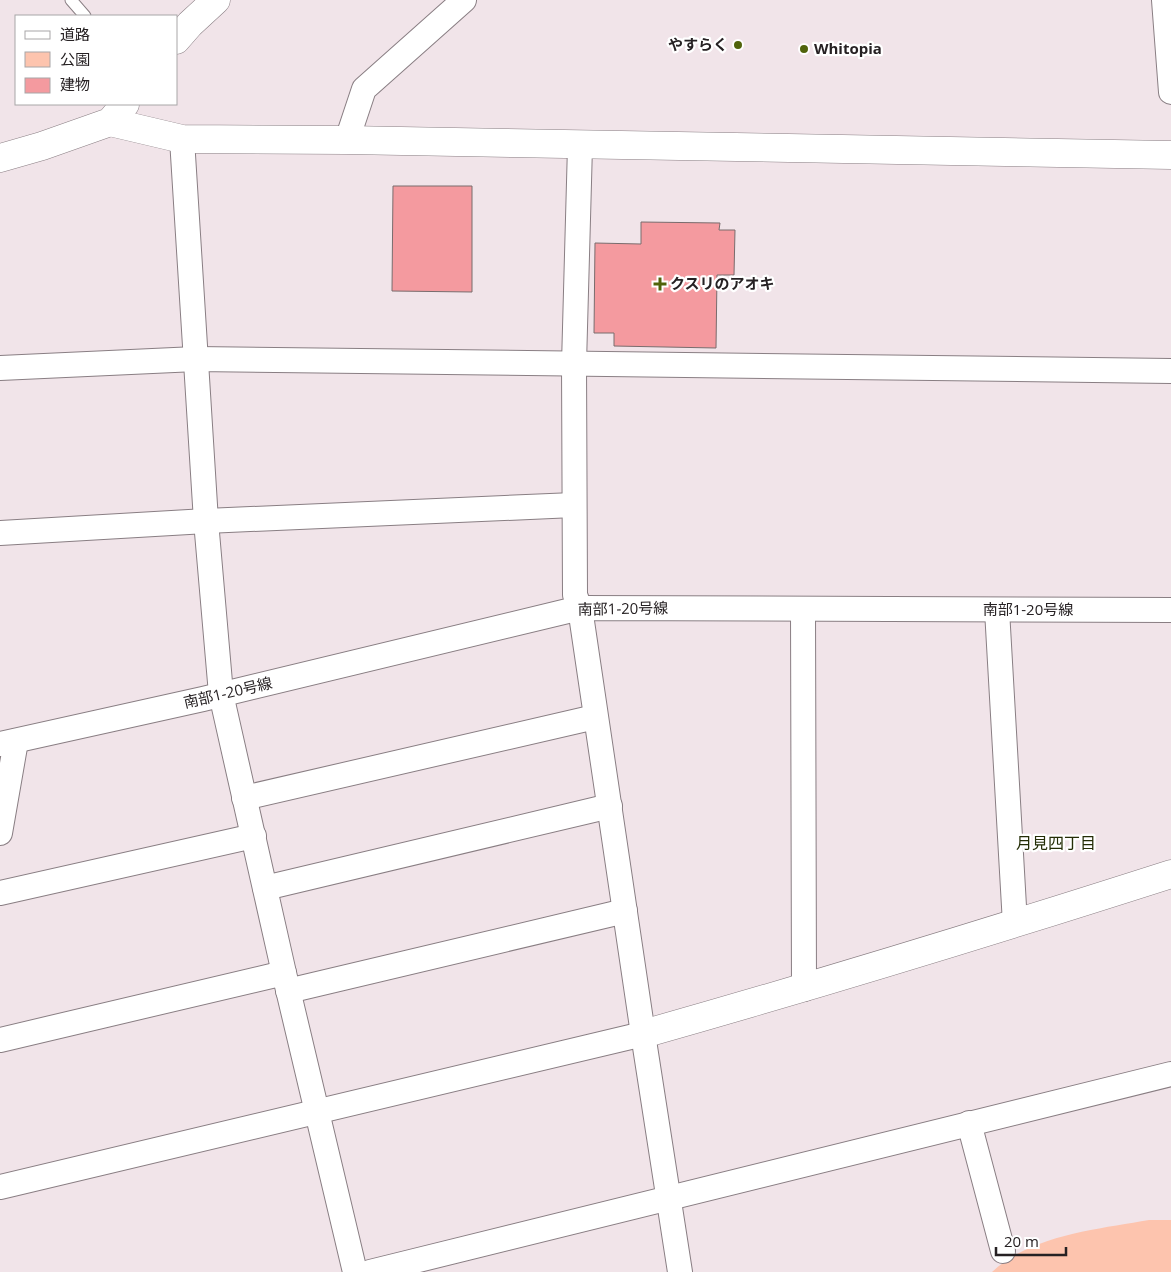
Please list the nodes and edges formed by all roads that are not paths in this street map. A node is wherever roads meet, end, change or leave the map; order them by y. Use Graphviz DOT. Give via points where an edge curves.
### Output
graph roads {
  1 [pos="71,0"];
  2 [pos="216,0"];
  3 [pos="464,0"];
  4 [pos="1164,0"];
  5 [pos="84,15"];
  6 [pos="178,38"];
  7 [pos="1171,92"];
  8 [pos="118,113"];
  9 [pos="182,139"];
  10 [pos="347,140"];
  11 [pos="580,146"];
  12 [pos="1171,155"];
  13 [pos="0,158"];
  14 [pos="196,359"];
  15 [pos="574,364"];
  16 [pos="0,368"];
  17 [pos="1171,371"];
  18 [pos="574,505"];
  19 [pos="206,521"];
  20 [pos="0,532"];
  21 [pos="580,608"];
  22 [pos="803,609"];
  23 [pos="997,610"];
  24 [pos="1171,610"];
  25 [pos="221,694"];
  26 [pos="595,716"];
  27 [pos="8,743"];
  28 [pos="244,798"];
  29 [pos="610,806"];
  30 [pos="0,833"];
  31 [pos="254,836"];
  32 [pos="1171,874"];
  33 [pos="265,888"];
  34 [pos="0,893"];
  35 [pos="625,911"];
  36 [pos="1015,924"];
  37 [pos="286,982"];
  38 [pos="804,989"];
  39 [pos="643,1034"];
  40 [pos="0,1040"];
  41 [pos="1171,1074"];
  42 [pos="318,1111"];
  43 [pos="969,1123"];
  44 [pos="0,1187"];
  45 [pos="668,1199"];
  46 [pos="1003,1251"];
  47 [pos="355,1272"];
  48 [pos="370,1272"];
  49 [pos="680,1272"];
  1 -- 5 [label="lane"];
  2 -- 6 [label="street"];
  3 -- 10 [label="street" via="364,89"];
  4 -- 7 [label="street"];
  8 -- 9 [label="street"];
  8 -- 13 [label="street" via="42,146"];
  9 -- 10 [label="street"];
  9 -- 14 [label="street"];
  10 -- 11 [label="street"];
  11 -- 12 [label="street"];
  11 -- 15 [label="street"];
  14 -- 15 [label="street"];
  14 -- 16 [label="street"];
  14 -- 19 [label="street"];
  15 -- 17 [label="street"];
  15 -- 18 [label="street"];
  18 -- 19 [label="street"];
  18 -- 21 [label="street" via="575,595"];
  19 -- 20 [label="street"];
  19 -- 25 [label="street"];
  21 -- 22 [label="street, 南部1-20号線"];
  21 -- 25 [label="street, 南部1-20号線"];
  21 -- 26 [label="street"];
  22 -- 23 [label="street, 南部1-20号線"];
  22 -- 38 [label="street"];
  23 -- 24 [label="street, 南部1-20号線"];
  23 -- 36 [label="street"];
  25 -- 27 [label="street, 南部1-20号線"];
  25 -- 28 [label="street"];
  26 -- 28 [label="street"];
  26 -- 29 [label="street"];
  27 -- 30 [label="street"];
  28 -- 31 [label="street"];
  29 -- 33 [label="street"];
  29 -- 35 [label="street"];
  31 -- 33 [label="street"];
  31 -- 34 [label="street"];
  32 -- 36 [label="street"];
  33 -- 37 [label="street"];
  35 -- 37 [label="street"];
  35 -- 39 [label="street"];
  36 -- 38 [label="street"];
  37 -- 40 [label="street"];
  37 -- 42 [label="street"];
  38 -- 39 [label="street"];
  39 -- 42 [label="street"];
  39 -- 45 [label="street"];
  41 -- 43 [label="street"];
  42 -- 44 [label="street"];
  42 -- 47 [label="street"];
  43 -- 45 [label="street"];
  43 -- 46 [label="street"];
  45 -- 48 [label="street"];
  45 -- 49 [label="street"];
}
